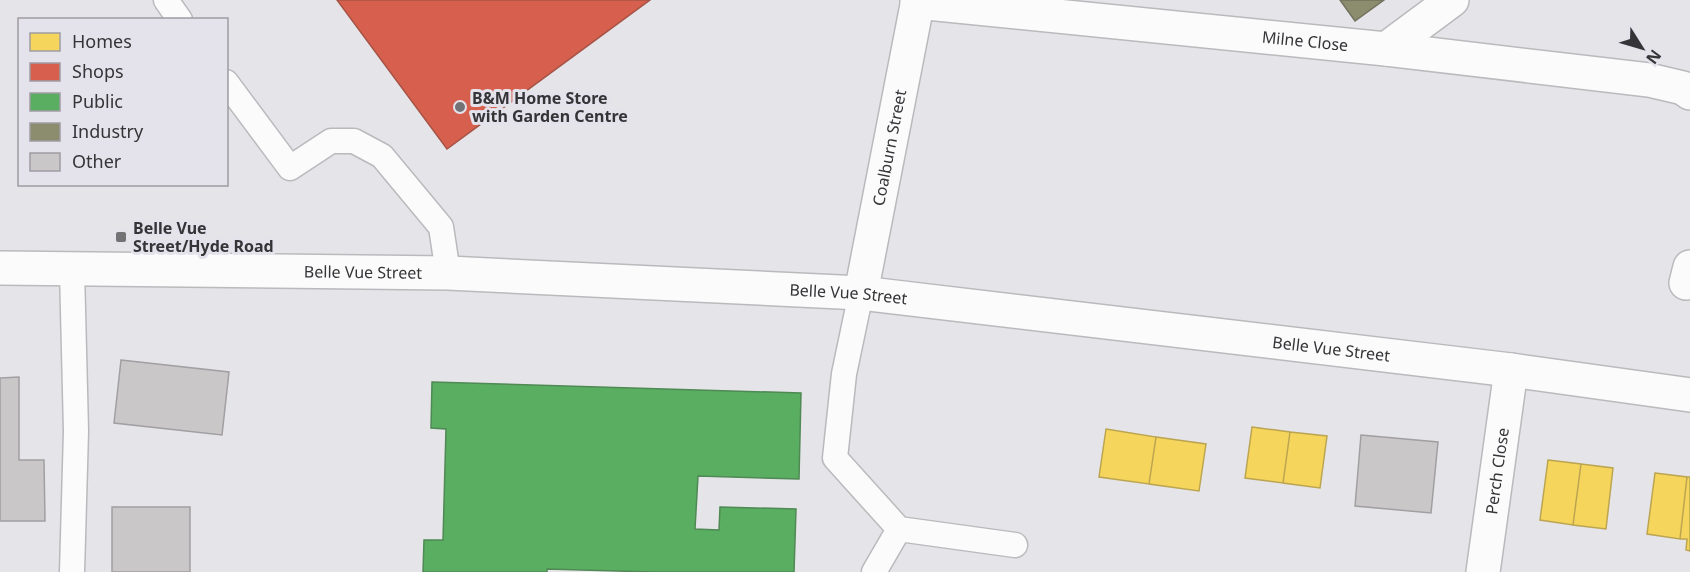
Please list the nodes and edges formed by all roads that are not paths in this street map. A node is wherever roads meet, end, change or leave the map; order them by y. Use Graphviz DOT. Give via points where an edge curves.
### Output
graph roads {
  1 [pos="166,0"];
  2 [pos="1452,0"];
  3 [pos="918,1"];
  4 [pos="179,18"];
  5 [pos="1386,49"];
  6 [pos="228,85"];
  7 [pos="1690,93"];
  8 [pos="0,268"];
  9 [pos="72,270"];
  10 [pos="448,273"];
  11 [pos="861,293"];
  12 [pos="1511,370"];
  13 [pos="1690,395"];
  14 [pos="899,529"];
  15 [pos="1016,545"];
  16 [pos="72,572"];
  17 [pos="874,572"];
  18 [pos="1483,572"];
  1 -- 4 [label="lane"];
  2 -- 5 [label="street"];
  3 -- 5 [label="street, Milne Close"];
  3 -- 11 [label="street, Coalburn Street"];
  5 -- 7 [label="street, Milne Close" via="1649,80"];
  6 -- 10 [label="lane" via="290,168 332,141 354,141 382,156 441,227"];
  8 -- 9 [label="street, Belle Vue Street"];
  9 -- 10 [label="street, Belle Vue Street"];
  9 -- 16 [label="lane" via="76,431"];
  10 -- 11 [label="street, Belle Vue Street"];
  11 -- 12 [label="street, Belle Vue Street"];
  11 -- 14 [label="lane" via="844,374 835,458"];
  12 -- 13 [label="street, Belle Vue Street"];
  12 -- 18 [label="street, Perch Close"];
  14 -- 15 [label="lane"];
  14 -- 17 [label="lane"];
}
